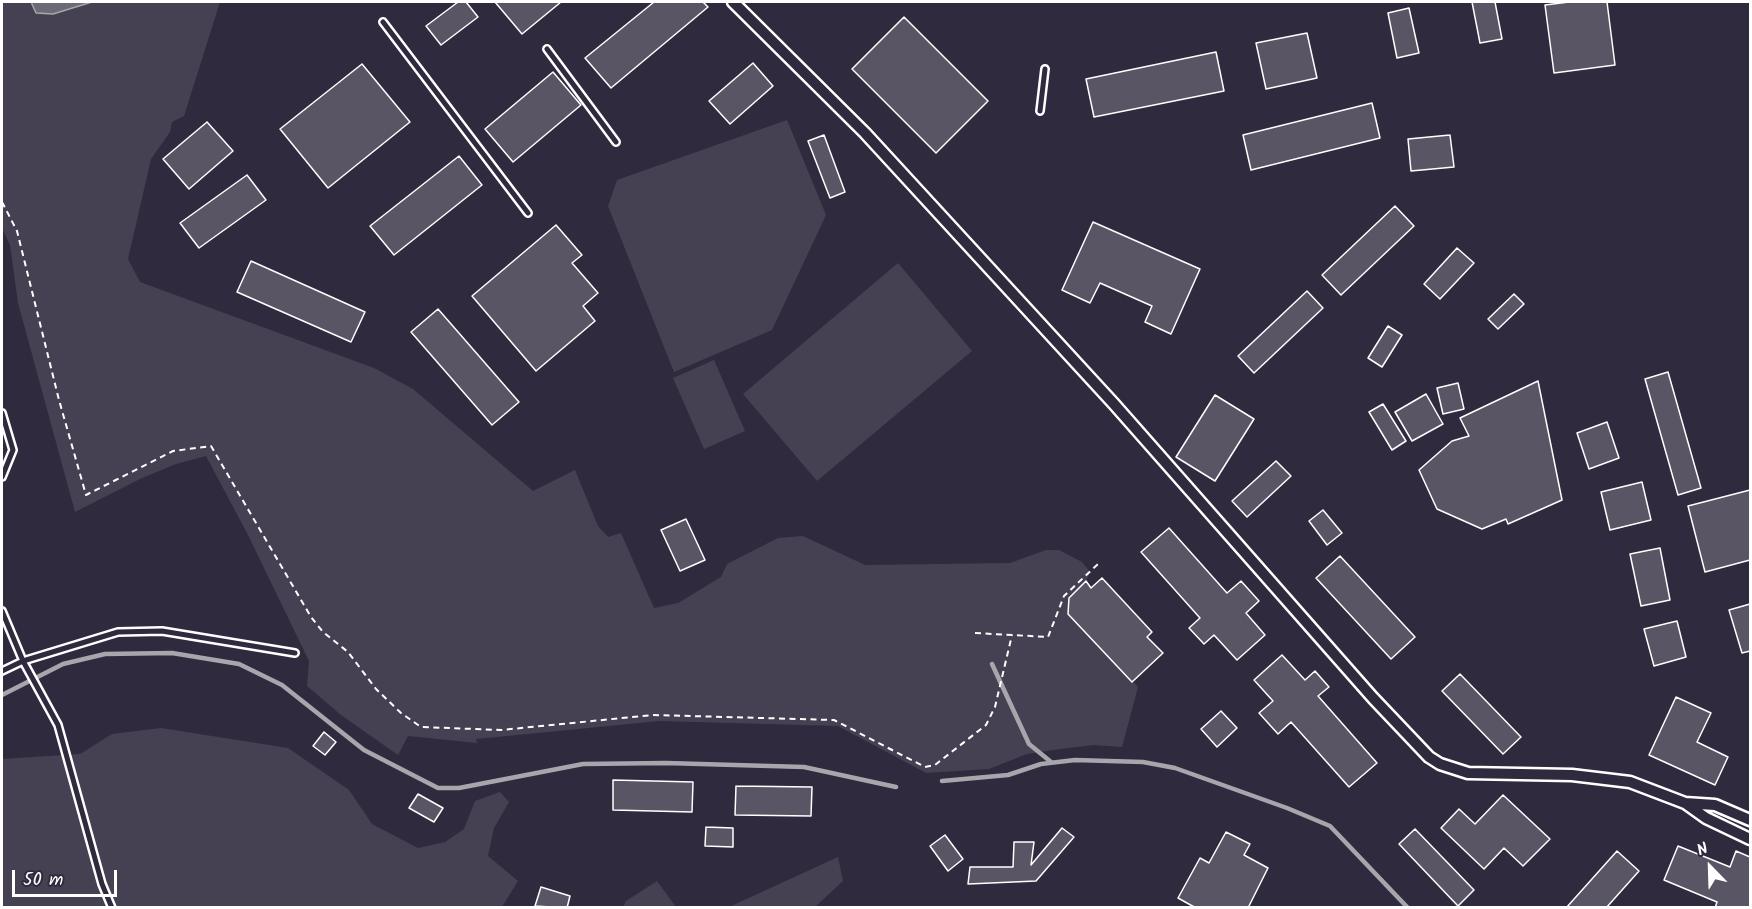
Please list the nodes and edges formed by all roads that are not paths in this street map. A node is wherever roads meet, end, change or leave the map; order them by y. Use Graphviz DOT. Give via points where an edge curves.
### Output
graph roads {
  1 [pos="733,2"];
  2 [pos="383,22"];
  3 [pos="547,49"];
  4 [pos="1045,69"];
  5 [pos="1040,111"];
  6 [pos="616,142"];
  7 [pos="528,213"];
  8 [pos="2,413"];
  9 [pos="2,477"];
  10 [pos="2,611"];
  11 [pos="295,653"];
  12 [pos="23,661"];
  13 [pos="2,671"];
  14 [pos="1685,803"];
  15 [pos="1750,820"];
  16 [pos="1750,839"];
  17 [pos="112,908"];
  1 -- 14 [label="street" via="872,142 1114,404 1429,757 1468,773 1572,775 1630,782"];
  2 -- 7 [label="lane"];
  3 -- 6 [label="lane"];
  4 -- 5 [label="lane"];
  8 -- 9 [label="lane" via="13,450"];
  10 -- 12 [label="lane"];
  11 -- 12 [label="lane" via="162,630 118,632"];
  12 -- 13 [label="lane"];
  12 -- 17 [label="lane" via="57,725"];
  14 -- 15 [label="street" via="1715,805"];
  14 -- 16 [label="street"];
}
